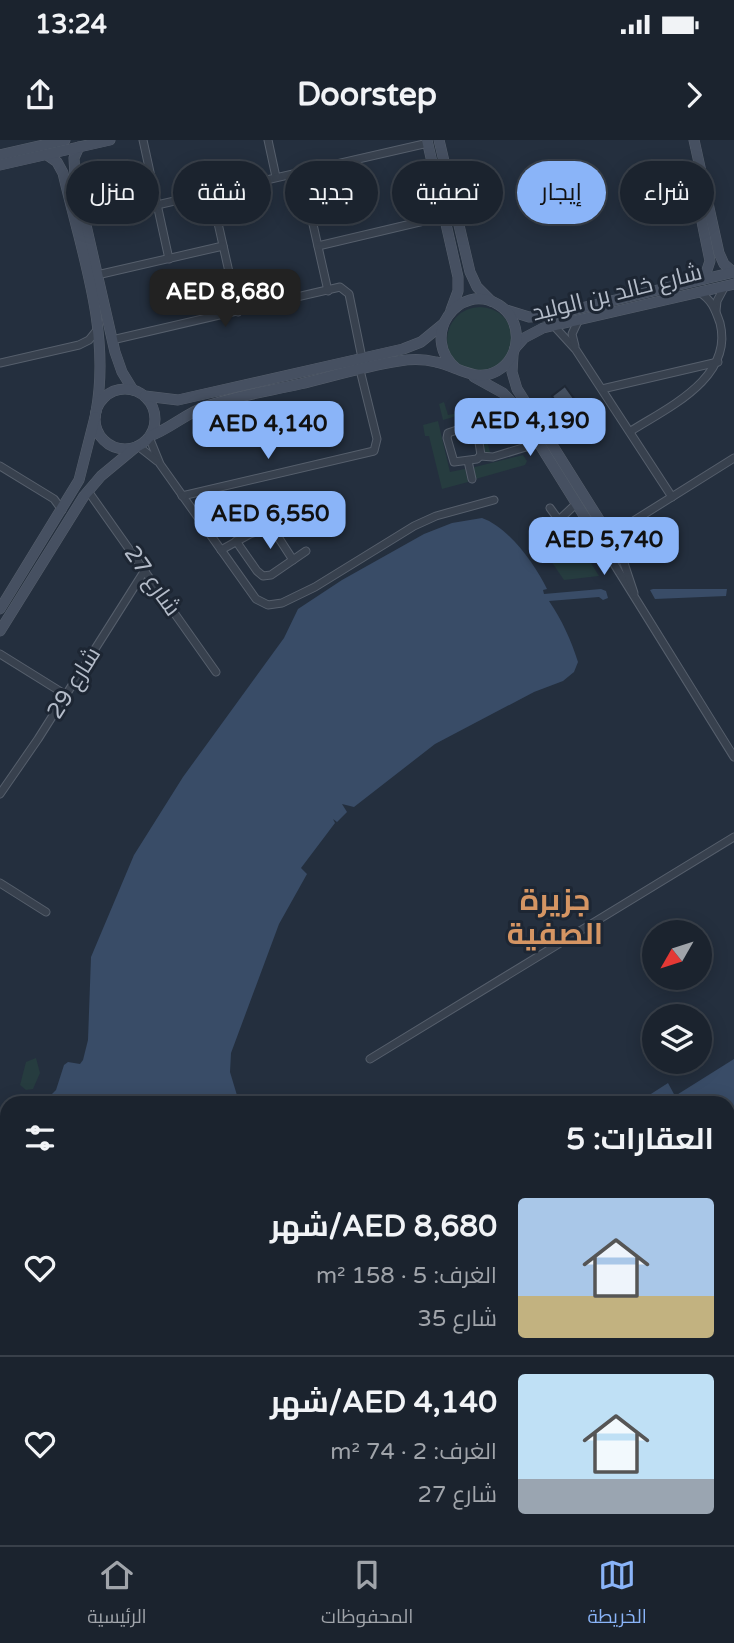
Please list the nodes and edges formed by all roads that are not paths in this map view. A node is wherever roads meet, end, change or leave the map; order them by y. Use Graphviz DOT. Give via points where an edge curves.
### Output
graph roads {
  1 [pos="65,140"];
  2 [pos="110,140"];
  3 [pos="143,140"];
  4 [pos="268,140"];
  5 [pos="694,140"];
  6 [pos="431,141"];
  7 [pos="79,147"];
  8 [pos="0,155"];
  9 [pos="47,155"];
  10 [pos="74,161"];
  11 [pos="148,161"];
  12 [pos="347,161"];
  13 [pos="435,161"];
  14 [pos="699,161"];
  15 [pos="0,165"];
  16 [pos="285,175"];
  17 [pos="66,176"];
  18 [pos="276,177"];
  19 [pos="271,178"];
  20 [pos="159,214"];
  21 [pos="78,224"];
  22 [pos="82,224"];
  23 [pos="218,224"];
  24 [pos="313,224"];
  25 [pos="411,224"];
  26 [pos="447,224"];
  27 [pos="702,224"];
  28 [pos="713,224"];
  29 [pos="223,246"];
  30 [pos="318,246"];
  31 [pos="169,259"];
  32 [pos="734,272"];
  33 [pos="97,275"];
  34 [pos="704,279"];
  35 [pos="729,285"];
  36 [pos="330,290"];
  37 [pos="699,292"];
  38 [pos="672,293"];
  39 [pos="491,301"];
  40 [pos="503,309"];
  41 [pos="716,311"];
  42 [pos="238,312"];
  43 [pos="446,318"];
  44 [pos="578,321"];
  45 [pos="98,326"];
  46 [pos="555,327"];
  47 [pos="112,340"];
  48 [pos="79,345"];
  49 [pos="576,350"];
  50 [pos="514,352"];
  51 [pos="362,358"];
  52 [pos="102,360"];
  53 [pos="718,362"];
  54 [pos="0,363"];
  55 [pos="457,369"];
  56 [pos="360,370"];
  57 [pos="471,375"];
  58 [pos="602,389"];
  59 [pos="133,390"];
  60 [pos="145,396"];
  61 [pos="95,415"];
  62 [pos="631,431"];
  63 [pos="150,436"];
  64 [pos="539,443"];
  65 [pos="137,446"];
  66 [pos="480,456"];
  67 [pos="734,458"];
  68 [pos="468,461"];
  69 [pos="160,464"];
  70 [pos="0,466"];
  71 [pos="472,479"];
  72 [pos="88,491"];
  73 [pos="182,496"];
  74 [pos="672,497"];
  75 [pos="54,499"];
  76 [pos="68,500"];
  77 [pos="494,500"];
  78 [pos="577,503"];
  79 [pos="550,508"];
  80 [pos="62,510"];
  81 [pos="299,517"];
  82 [pos="558,519"];
  83 [pos="627,525"];
  84 [pos="603,526"];
  85 [pos="271,527"];
  86 [pos="596,535"];
  87 [pos="610,537"];
  88 [pos="236,541"];
  89 [pos="615,547"];
  90 [pos="221,551"];
  91 [pos="306,551"];
  92 [pos="554,555"];
  93 [pos="293,560"];
  94 [pos="252,564"];
  95 [pos="145,570"];
  96 [pos="237,573"];
  97 [pos="638,603"];
  98 [pos="0,609"];
  99 [pos="0,631"];
  100 [pos="0,654"];
  101 [pos="216,672"];
  102 [pos="66,695"];
  103 [pos="734,757"];
  104 [pos="0,794"];
  105 [pos="734,836"];
  106 [pos="0,883"];
  107 [pos="46,912"];
  108 [pos="370,1059"];
  1 -- 8 [label="main road"];
  2 -- 7 [label="main road"];
  3 -- 11 [label="street"];
  4 -- 18 [label="street"];
  5 -- 14 [label="main road"];
  6 -- 12 [label="street"];
  6 -- 13 [label="main road"];
  6 -- 39 [label="main road" via="470,272"];
  7 -- 9 [label="main road"];
  7 -- 10 [label="main road"];
  9 -- 15 [label="main road"];
  9 -- 17 [label="main road"];
  16 -- 18 [label="street"];
  18 -- 19 [label="street"];
  20 -- 31 [label="street"];
  21 -- 45 [label="main road"];
  22 -- 33 [label="main road"];
  23 -- 29 [label="street"];
  24 -- 30 [label="street"];
  25 -- 30 [label="street"];
  26 -- 43 [label="main road" via="458,291"];
  27 -- 34 [label="main road" via="710,261"];
  28 -- 32 [label="main road" via="720,259"];
  29 -- 31 [label="street"];
  29 -- 42 [label="street"];
  30 -- 36 [label="street"];
  31 -- 33 [label="street"];
  32 -- 34 [label="main road, شارع خالد بن الوليد"];
  33 -- 47 [label="main road"];
  34 -- 38 [label="main road, شارع خالد بن الوليد"];
  35 -- 37 [label="main road, شارع خالد بن الوليد"];
  35 -- 41 [label="street" via="717,301"];
  36 -- 42 [label="street"];
  36 -- 51 [label="street" via="347,290"];
  37 -- 38 [label="main road, شارع خالد بن الوليد"];
  37 -- 41 [label="street"];
  38 -- 40 [label="main road, شارع خالد بن الوليد" via="547,316 529,317"];
  38 -- 44 [label="main road, شارع خالد بن الوليد"];
  39 -- 40 [label="main road"];
  39 -- 43 [label="main road" via="471,300"];
  40 -- 50 [label="main road" via="514,324"];
  41 -- 53 [label="street" via="722,338"];
  42 -- 47 [label="street"];
  43 -- 51 [label="main road" via="413,346"];
  43 -- 55 [label="main road" via="442,345"];
  44 -- 46 [label="main road, شارع خالد بن الوليد"];
  44 -- 49 [label="street" via="572,334"];
  45 -- 48 [label="street" via="93,336"];
  45 -- 52 [label="main road"];
  46 -- 49 [label="street"];
  46 -- 50 [label="main road, شارع خالد بن الوليد" via="530,334"];
  47 -- 59 [label="main road"];
  48 -- 52 [label="street"];
  48 -- 54 [label="street"];
  49 -- 58 [label="street"];
  50 -- 57 [label="main road" via="498,370"];
  50 -- 84 [label="main road" via="512,372 517,388"];
  51 -- 60 [label="main road" via="178,400"];
  52 -- 61 [label="main road"];
  53 -- 58 [label="street"];
  53 -- 62 [label="street" via="697,388"];
  55 -- 56 [label="main road" via="416,360"];
  55 -- 57 [label="main road"];
  56 -- 63 [label="main road" via="215,404"];
  56 -- 73 [label="street" via="378,444 374,451"];
  57 -- 64 [label="main road" via="510,400"];
  58 -- 62 [label="street"];
  59 -- 60 [label="main road"];
  59 -- 61 [label="main road" via="110,393"];
  60 -- 63 [label="main road" via="155,419"];
  61 -- 65 [label="main road" via="108,443 127,449"];
  61 -- 76 [label="main road" via="83,471"];
  62 -- 74 [label="street"];
  63 -- 65 [label="main road"];
  63 -- 69 [label="street"];
  64 -- 66 [label="street" via="493,457"];
  64 -- 78 [label="main road"];
  65 -- 69 [label="street"];
  65 -- 72 [label="main road"];
  66 -- 68 [label="street"];
  66 -- 68 [label="street" via="474,426 450,431 452,460"];
  67 -- 74 [label="street"];
  68 -- 71 [label="street"];
  69 -- 73 [label="street"];
  70 -- 75 [label="street"];
  72 -- 95 [label="street, شارع 27"];
  72 -- 99 [label="main road"];
  73 -- 90 [label="street"];
  74 -- 83 [label="street"];
  75 -- 76 [label="street"];
  75 -- 80 [label="street"];
  76 -- 80 [label="main road"];
  77 -- 96 [label="street" via="414,526 282,603 262,603"];
  78 -- 82 [label="street"];
  78 -- 86 [label="main road"];
  79 -- 82 [label="street"];
  80 -- 98 [label="main road"];
  81 -- 85 [label="street"];
  82 -- 92 [label="street" via="543,536"];
  83 -- 84 [label="street"];
  83 -- 87 [label="main road"];
  83 -- 89 [label="street"];
  84 -- 87 [label="main road"];
  85 -- 88 [label="street"];
  85 -- 93 [label="street"];
  86 -- 87 [label="main road"];
  86 -- 97 [label="street"];
  87 -- 89 [label="street"];
  88 -- 90 [label="street"];
  88 -- 94 [label="street"];
  89 -- 97 [label="street"];
  90 -- 96 [label="street"];
  91 -- 93 [label="street"];
  93 -- 94 [label="street" via="267,576"];
  94 -- 96 [label="street"];
  95 -- 101 [label="street, شارع 27"];
  95 -- 102 [label="street, شارع 29"];
  97 -- 103 [label="street"];
  100 -- 102 [label="street"];
  102 -- 104 [label="street, شارع 29"];
  105 -- 108 [label="street"];
  106 -- 107 [label="street"];
}
